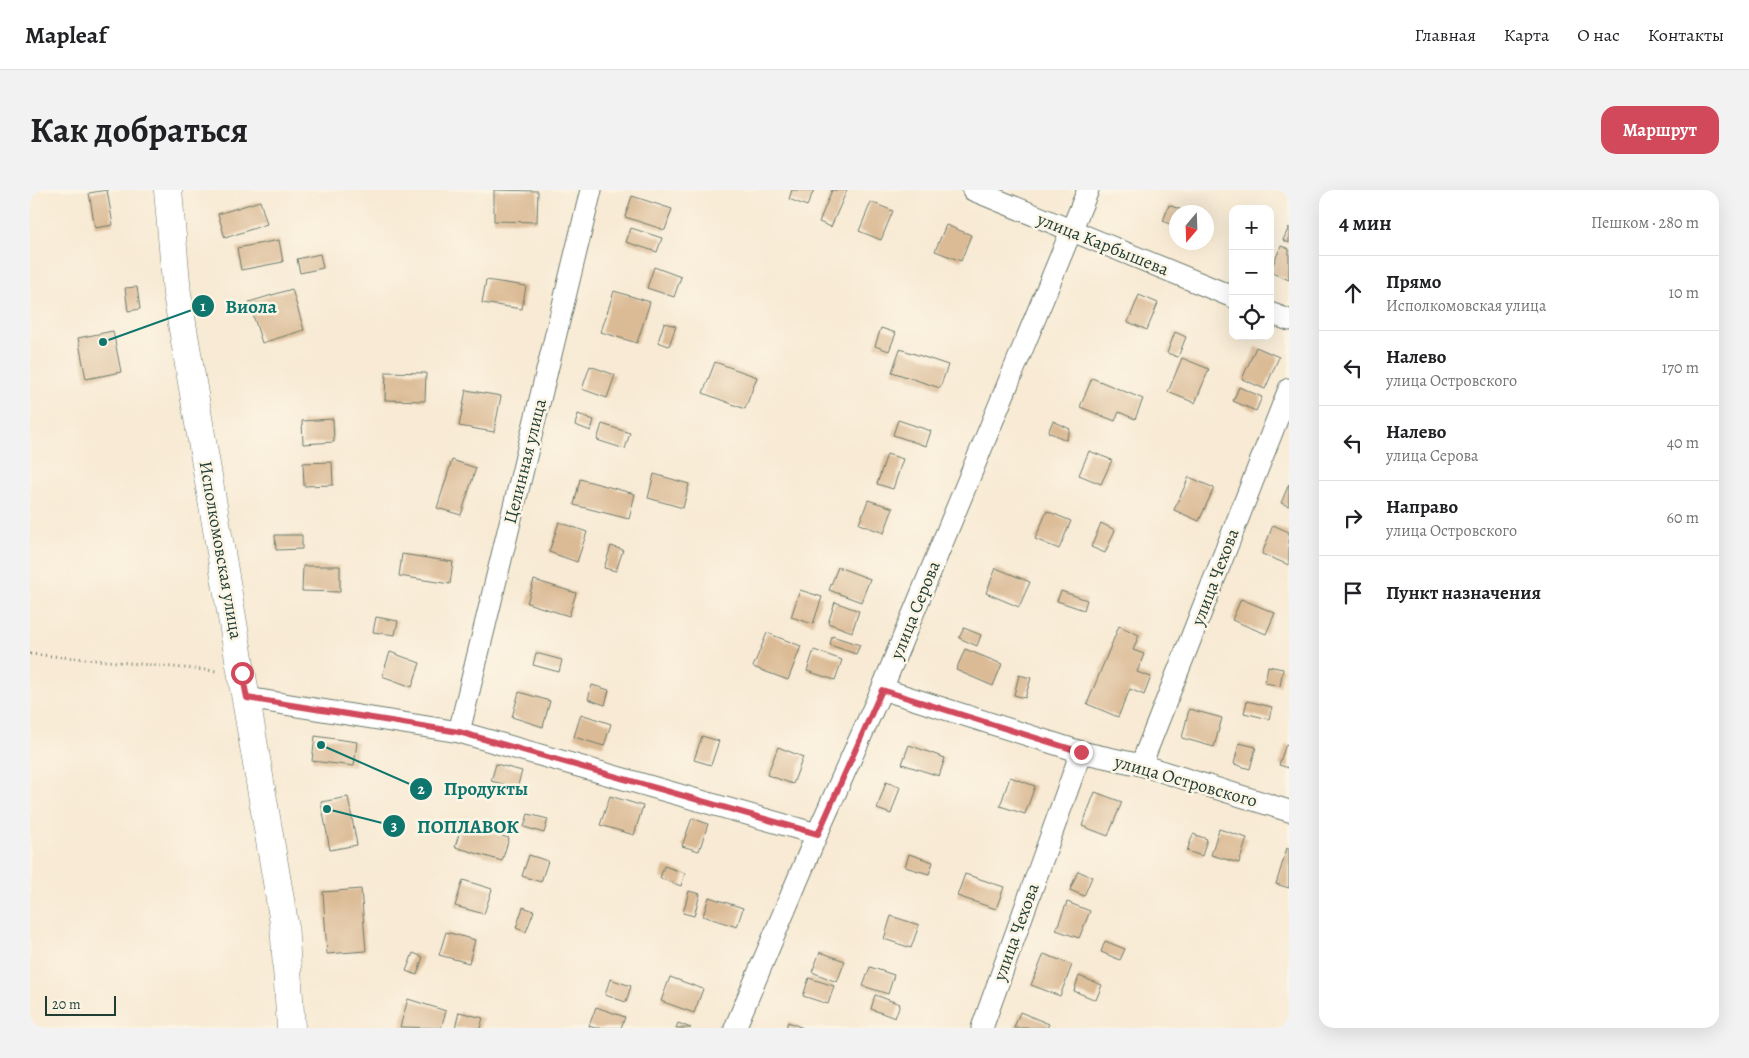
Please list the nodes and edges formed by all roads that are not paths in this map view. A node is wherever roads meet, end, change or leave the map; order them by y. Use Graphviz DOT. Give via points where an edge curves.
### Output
graph roads {
  1 [pos="168,190"];
  2 [pos="591,190"];
  3 [pos="974,190"];
  4 [pos="1088,190"];
  5 [pos="1072,230"];
  6 [pos="1229,295"];
  7 [pos="1274,314"];
  8 [pos="1289,320"];
  9 [pos="1289,389"];
  10 [pos="245,686"];
  11 [pos="882,690"];
  12 [pos="459,732"];
  13 [pos="1081,752"];
  14 [pos="1141,766"];
  15 [pos="1289,811"];
  16 [pos="818,834"];
  17 [pos="291,1028"];
  18 [pos="736,1028"];
  19 [pos="982,1028"];
  1 -- 10 [label="main road, Исполкомовская улица" via="177,294"];
  2 -- 12 [label="street, Целинная улица"];
  3 -- 5 [label="street, улица Карбышева"];
  4 -- 5 [label="street, улица Серова"];
  5 -- 6 [label="street, улица Карбышева"];
  5 -- 11 [label="street, улица Серова"];
  7 -- 8 [label="street"];
  9 -- 14 [label="street, улица Чехова"];
  10 -- 12 [label="street"];
  10 -- 17 [label="main road, Исполкомовская улица" via="284,923"];
  11 -- 13 [label="street, улица Островского"];
  11 -- 16 [label="street, улица Серова"];
  12 -- 16 [label="street"];
  13 -- 14 [label="street, улица Островского"];
  13 -- 19 [label="street, улица Чехова"];
  14 -- 15 [label="street, улица Островского"];
  16 -- 18 [label="street, улица Серова"];
}
